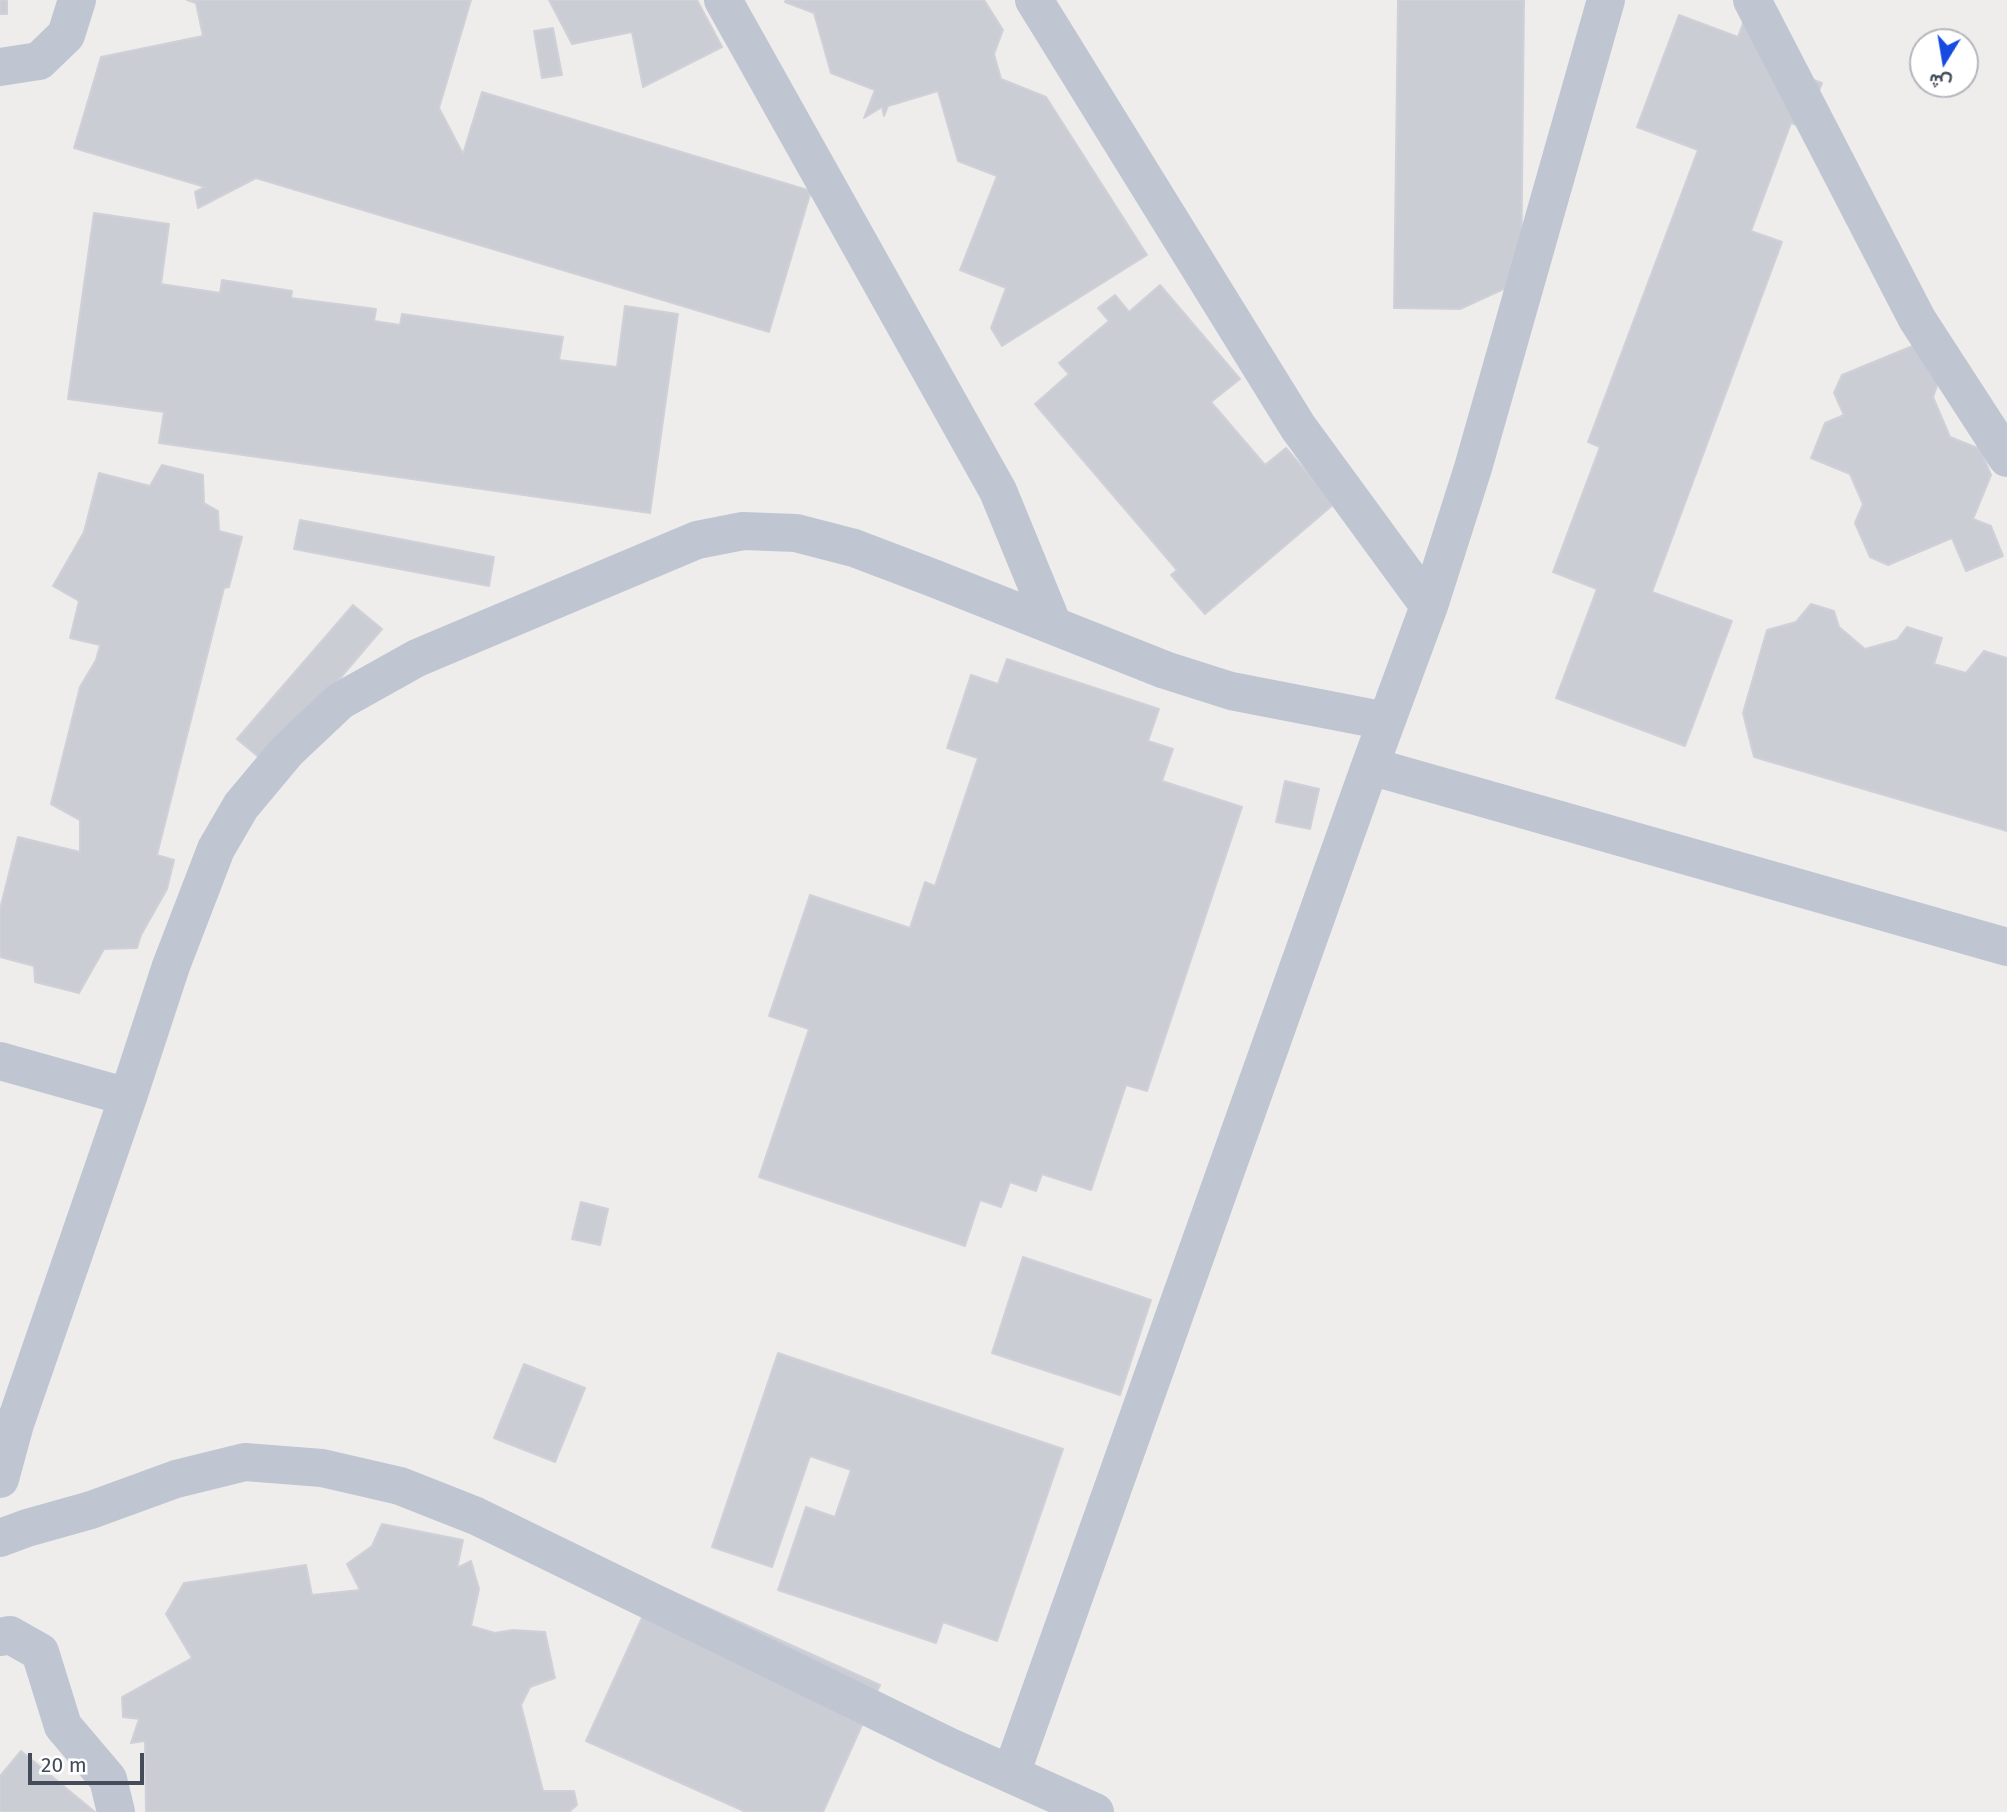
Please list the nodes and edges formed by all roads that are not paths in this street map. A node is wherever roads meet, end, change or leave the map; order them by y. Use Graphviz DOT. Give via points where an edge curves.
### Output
graph roads {
  1 [pos="77,0"];
  2 [pos="723,0"];
  3 [pos="1034,0"];
  4 [pos="1606,0"];
  5 [pos="1752,0"];
  6 [pos="0,67"];
  7 [pos="2007,458"];
  8 [pos="1429,606"];
  9 [pos="1053,625"];
  10 [pos="1386,721"];
  11 [pos="1370,766"];
  12 [pos="2007,947"];
  13 [pos="0,1061"];
  14 [pos="128,1097"];
  15 [pos="0,1479"];
  16 [pos="0,1538"];
  17 [pos="0,1637"];
  18 [pos="1011,1774"];
  19 [pos="116,1812"];
  20 [pos="1095,1812"];
  1 -- 6 [label="street" via="66,34 39,61"];
  2 -- 9 [label="street" via="998,491"];
  3 -- 8 [label="street" via="1298,426"];
  4 -- 8 [label="street" via="1473,468"];
  5 -- 7 [label="street" via="1917,319"];
  8 -- 10 [label="street"];
  9 -- 10 [label="street" via="1231,691"];
  9 -- 14 [label="street" via="854,548 796,533 743,531 697,540 418,658 340,701 287,751 241,806 216,849"];
  10 -- 11 [label="street"];
  11 -- 12 [label="street"];
  11 -- 18 [label="street"];
  13 -- 14 [label="street"];
  14 -- 15 [label="street"];
  16 -- 18 [label="street" via="176,1479 245,1462 322,1468 400,1486 476,1517"];
  17 -- 19 [label="street" via="10,1635 40,1652 62,1726 108,1779"];
  18 -- 20 [label="street"];
}
